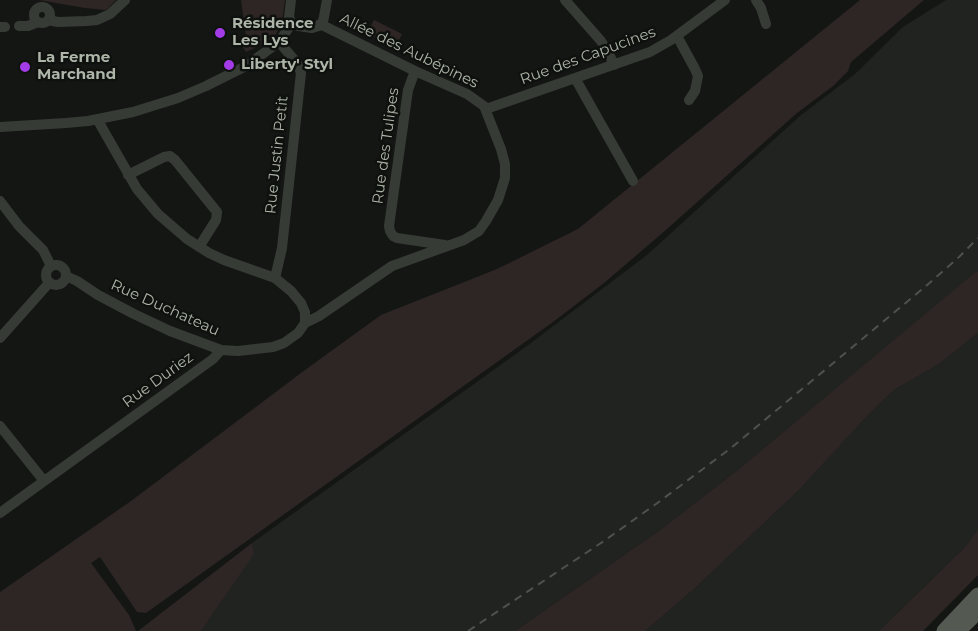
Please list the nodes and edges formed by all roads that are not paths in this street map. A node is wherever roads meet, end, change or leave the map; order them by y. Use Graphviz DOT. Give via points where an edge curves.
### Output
graph roads {
  1 [pos="125,0"];
  2 [pos="291,0"];
  3 [pos="327,0"];
  4 [pos="564,0"];
  5 [pos="725,0"];
  6 [pos="756,0"];
  7 [pos="292,23"];
  8 [pos="320,24"];
  9 [pos="766,24"];
  10 [pos="19,26"];
  11 [pos="677,36"];
  12 [pos="279,42"];
  13 [pos="614,65"];
  14 [pos="415,71"];
  15 [pos="575,78"];
  16 [pos="689,100"];
  17 [pos="486,109"];
  18 [pos="97,119"];
  19 [pos="0,127"];
  20 [pos="128,175"];
  21 [pos="633,181"];
  22 [pos="0,201"];
  23 [pos="448,245"];
  24 [pos="199,247"];
  25 [pos="51,266"];
  26 [pos="66,276"];
  27 [pos="274,278"];
  28 [pos="49,283"];
  29 [pos="305,323"];
  30 [pos="0,338"];
  31 [pos="220,350"];
  32 [pos="0,426"];
  33 [pos="44,481"];
  34 [pos="0,513"];
  35 [pos="978,595"];
  36 [pos="978,612"];
  37 [pos="944,631"];
  38 [pos="958,631"];
  1 -- 10 [label="street" via="97,20 43,21"];
  2 -- 7 [label="street"];
  3 -- 8 [label="street"];
  4 -- 13 [label="street" via="601,41"];
  5 -- 11 [label="street, Rue des Capucines"];
  6 -- 9 [label="street"];
  7 -- 8 [label="street" via="312,28"];
  7 -- 12 [label="street"];
  8 -- 14 [label="street, Allée des Aubépines"];
  11 -- 13 [label="street, Rue des Capucines"];
  11 -- 16 [label="street" via="698,76"];
  12 -- 18 [label="street" via="246,66 195,92"];
  12 -- 27 [label="street, Rue Justin Petit" via="297,63 300,73 281,252"];
  13 -- 15 [label="street, Rue des Capucines"];
  14 -- 17 [label="street, Allée des Aubépines" via="467,94"];
  14 -- 23 [label="street, Rue des Tulipes" via="408,87 389,226 397,238"];
  15 -- 17 [label="street, Rue des Capucines"];
  15 -- 21 [label="street"];
  17 -- 23 [label="street, Allée des Aubépines" via="505,164 500,196 482,227 472,236"];
  18 -- 19 [label="street"];
  18 -- 20 [label="street"];
  20 -- 24 [label="street" via="158,214"];
  20 -- 24 [label="street" via="164,157 175,160 217,214"];
  22 -- 25 [label="street" via="43,250"];
  23 -- 29 [label="street" via="395,264"];
  24 -- 27 [label="street"];
  25 -- 26 [label="street" via="63,268"];
  25 -- 28 [label="street" via="45,274"];
  26 -- 28 [label="street" via="58,285"];
  26 -- 31 [label="street, Rue Duchateau" via="134,314"];
  27 -- 29 [label="street" via="301,303"];
  28 -- 30 [label="street"];
  29 -- 31 [label="street" via="298,333 273,347"];
  31 -- 33 [label="street, Rue Duriez" via="211,361"];
  32 -- 33 [label="street"];
  33 -- 34 [label="street, Rue Duriez"];
  35 -- 37 [label="main road"];
  36 -- 38 [label="main road"];
}
